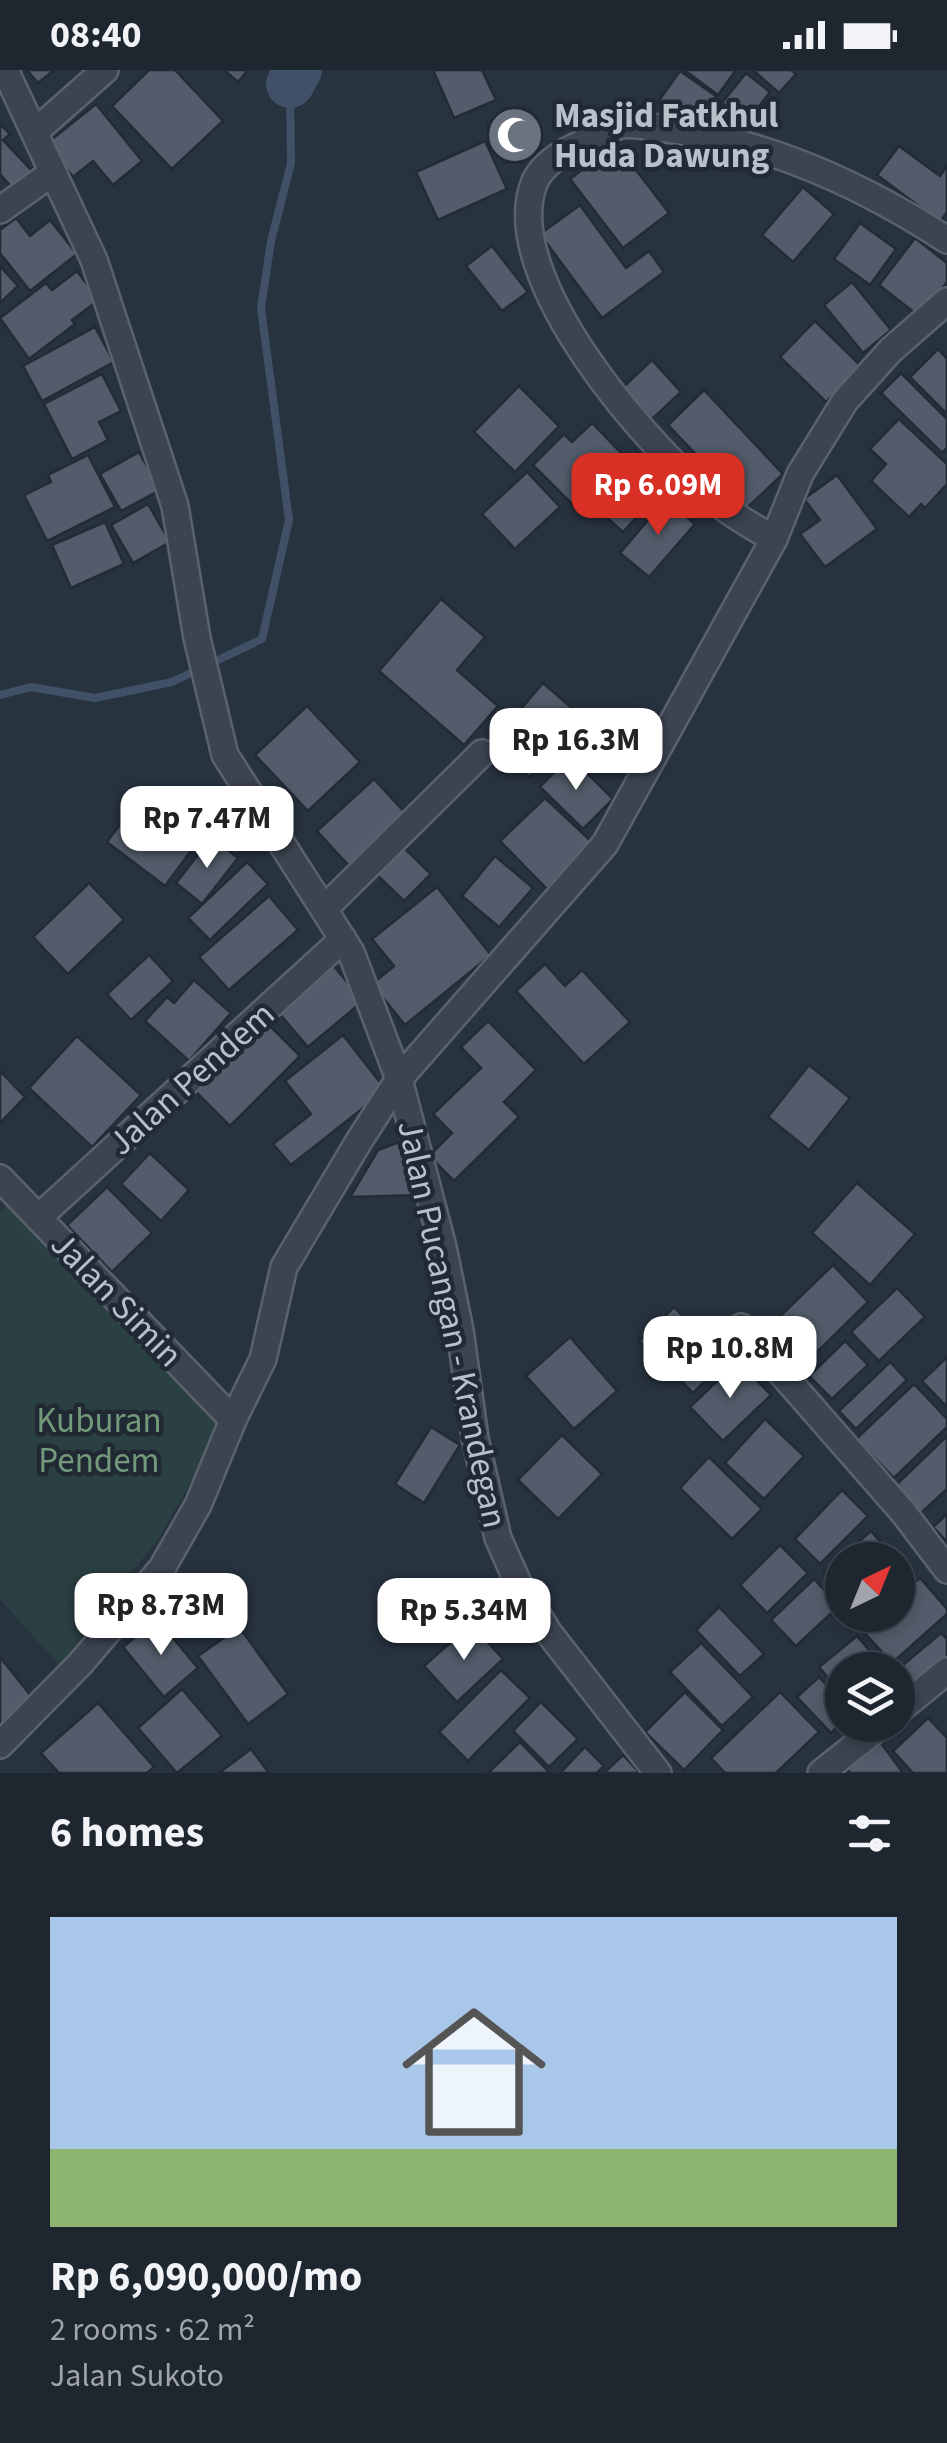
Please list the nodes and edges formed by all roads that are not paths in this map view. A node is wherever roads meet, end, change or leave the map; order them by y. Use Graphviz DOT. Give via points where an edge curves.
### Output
graph roads {
  1 [pos="5,70"];
  2 [pos="106,70"];
  3 [pos="36,131"];
  4 [pos="52,173"];
  5 [pos="0,210"];
  6 [pos="947,240"];
  7 [pos="947,301"];
  8 [pos="774,540"];
  9 [pos="482,753"];
  10 [pos="324,909"];
  11 [pos="343,939"];
  12 [pos="399,1079"];
  13 [pos="0,1178"];
  14 [pos="39,1217"];
  15 [pos="741,1328"];
  16 [pos="233,1420"];
  17 [pos="947,1570"];
  18 [pos="947,1671"];
  19 [pos="915,1697"];
  20 [pos="859,1742"];
  21 [pos="0,1745"];
  22 [pos="658,1773"];
  23 [pos="821,1773"];
  1 -- 3 [label="street, Jalan Pucangan - Krandegan"];
  2 -- 3 [label="street"];
  3 -- 4 [label="street, Jalan Pucangan - Krandegan"];
  4 -- 5 [label="street"];
  4 -- 10 [label="street, Jalan Pucangan - Krandegan" via="94,260 175,506 225,755"];
  6 -- 8 [label="street" via="768,150 692,132 624,124 562,152 536,177 528,206 530,238 545,290 616,400 721,506"];
  7 -- 8 [label="street" via="845,401 800,474"];
  8 -- 12 [label="street" via="605,844"];
  9 -- 10 [label="street"];
  10 -- 11 [label="street, Jalan Pucangan - Krandegan"];
  11 -- 12 [label="street, Jalan Pucangan - Krandegan"];
  11 -- 14 [label="street, Jalan Pendem"];
  12 -- 16 [label="street" via="284,1267 264,1360"];
  12 -- 22 [label="street, Jalan Pucangan - Krandegan" via="443,1247 498,1538 549,1633"];
  13 -- 14 [label="street, Jalan Simin"];
  14 -- 16 [label="street, Jalan Simin"];
  15 -- 17 [label="street"];
  16 -- 21 [label="street" via="198,1505 162,1568"];
  18 -- 19 [label="street"];
  20 -- 23 [label="street"];
}
